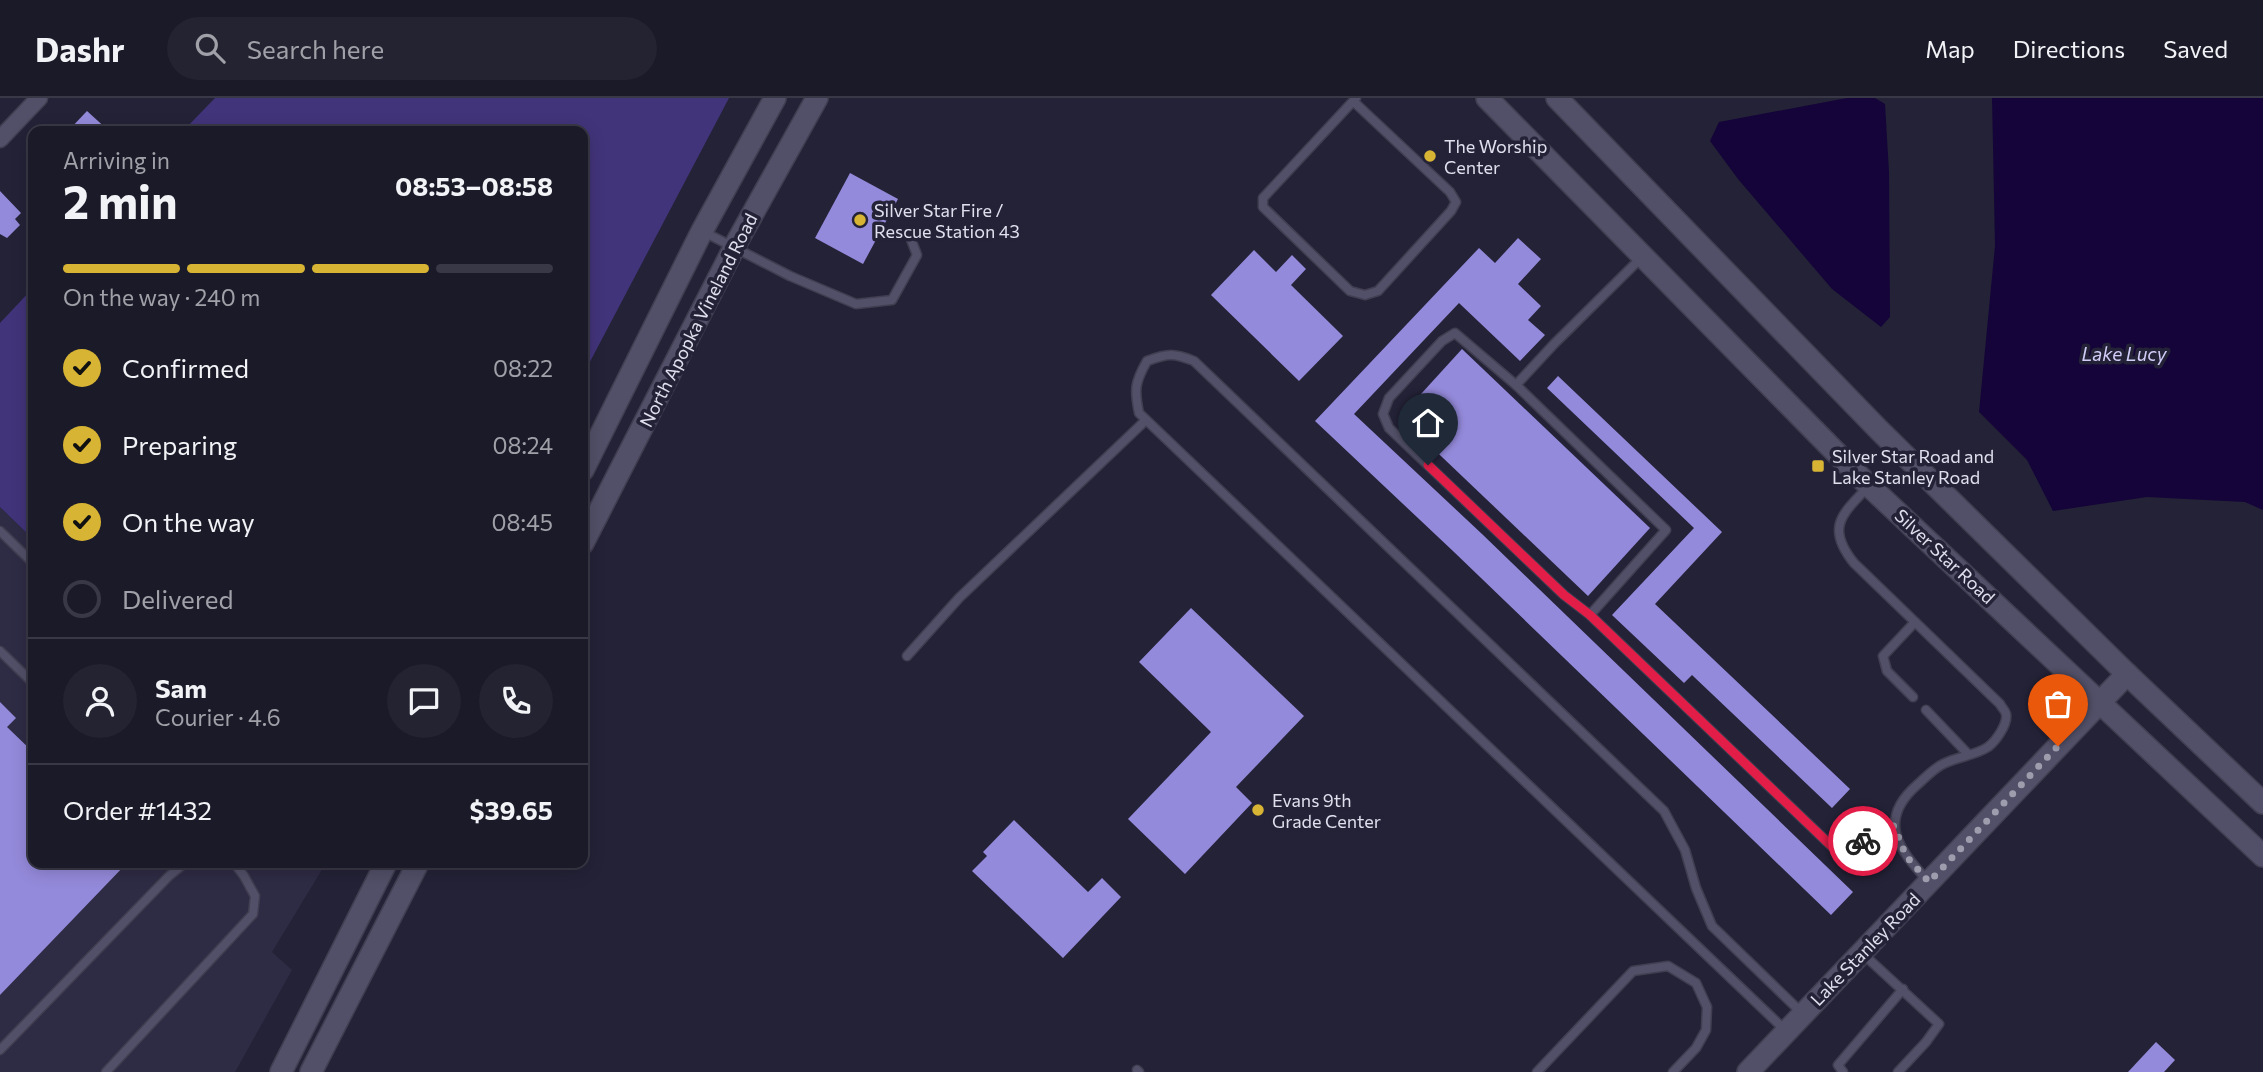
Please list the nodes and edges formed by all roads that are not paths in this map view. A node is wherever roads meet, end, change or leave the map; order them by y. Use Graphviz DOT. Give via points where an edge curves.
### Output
graph roads {
  1 [pos="39,98"];
  2 [pos="775,98"];
  3 [pos="817,98"];
  4 [pos="1487,98"];
  5 [pos="1557,98"];
  6 [pos="1355,100"];
  7 [pos="0,139"];
  8 [pos="702,231"];
  9 [pos="909,234"];
  10 [pos="735,247"];
  11 [pos="1643,256"];
  12 [pos="1516,385"];
  13 [pos="1146,420"];
  14 [pos="588,460"];
  15 [pos="1870,486"];
  16 [pos="0,531"];
  17 [pos="588,533"];
  18 [pos="28,558"];
  19 [pos="1590,615"];
  20 [pos="1915,622"];
  21 [pos="0,651"];
  22 [pos="907,656"];
  23 [pos="2127,674"];
  24 [pos="28,678"];
  25 [pos="1913,698"];
  26 [pos="2101,702"];
  27 [pos="1926,710"];
  28 [pos="1968,754"];
  29 [pos="2263,803"];
  30 [pos="1894,826"];
  31 [pos="2263,856"];
  32 [pos="179,868"];
  33 [pos="238,868"];
  34 [pos="384,868"];
  35 [pos="415,868"];
  36 [pos="1929,882"];
  37 [pos="1862,953"];
  38 [pos="1903,989"];
  39 [pos="1803,1014"];
  40 [pos="1787,1031"];
  41 [pos="0,1050"];
  42 [pos="106,1072"];
  43 [pos="282,1072"];
  44 [pos="311,1072"];
  45 [pos="1537,1072"];
  46 [pos="1673,1072"];
  47 [pos="1748,1072"];
  48 [pos="1843,1072"];
  49 [pos="1898,1072"];
  1 -- 7 [label="street"];
  2 -- 8 [label="main road, North Apopka Vineland Road"];
  3 -- 10 [label="main road, North Apopka Vineland Road"];
  4 -- 11 [label="main road, Silver Star Road"];
  5 -- 23 [label="main road" via="1879,430"];
  6 -- 6 [label="lane" via="1263,198 1264,207 1350,290 1365,295 1378,291 1456,202"];
  8 -- 10 [label="lane"];
  8 -- 14 [label="main road, North Apopka Vineland Road"];
  9 -- 10 [label="lane" via="917,255 892,300 856,304"];
  10 -- 17 [label="main road, North Apopka Vineland Road"];
  11 -- 12 [label="lane"];
  11 -- 15 [label="main road, Silver Star Road"];
  12 -- 19 [label="lane" via="1666,530"];
  12 -- 19 [label="lane" via="1455,333 1389,398 1383,414 1389,428"];
  13 -- 22 [label="lane" via="959,598"];
  13 -- 39 [label="lane" via="1139,413 1135,395 1136,380 1147,361 1178,354 1194,361 1664,811 1685,850 1712,926"];
  13 -- 40 [label="lane"];
  15 -- 20 [label="lane" via="1843,513 1842,548"];
  15 -- 26 [label="main road, Silver Star Road"];
  16 -- 18 [label="lane"];
  19 -- 30 [label="lane" via="1845,859 1880,824"];
  20 -- 25 [label="lane" via="1883,656 1887,671"];
  20 -- 28 [label="lane" via="2006,715 1995,741"];
  21 -- 24 [label="lane"];
  23 -- 26 [label="main road, Lake Stanley Road"];
  23 -- 29 [label="main road"];
  26 -- 31 [label="main road, Silver Star Road"];
  26 -- 36 [label="main road, Lake Stanley Road"];
  27 -- 28 [label="lane"];
  28 -- 30 [label="lane" via="1940,765 1908,793 1896,808"];
  30 -- 36 [label="lane" via="1906,856"];
  32 -- 41 [label="lane"];
  33 -- 42 [label="lane" via="255,896 253,914"];
  34 -- 43 [label="main road"];
  35 -- 44 [label="main road"];
  36 -- 37 [label="main road, Lake Stanley Road"];
  37 -- 38 [label="lane"];
  37 -- 39 [label="main road, Lake Stanley Road"];
  38 -- 48 [label="lane" via="1838,1065"];
  38 -- 49 [label="lane" via="1939,1024"];
  39 -- 40 [label="main road, Lake Stanley Road"];
  40 -- 47 [label="main road, Lake Stanley Road"];
  45 -- 46 [label="lane" via="1633,971 1668,966 1696,983 1707,1007 1706,1030"];
}
